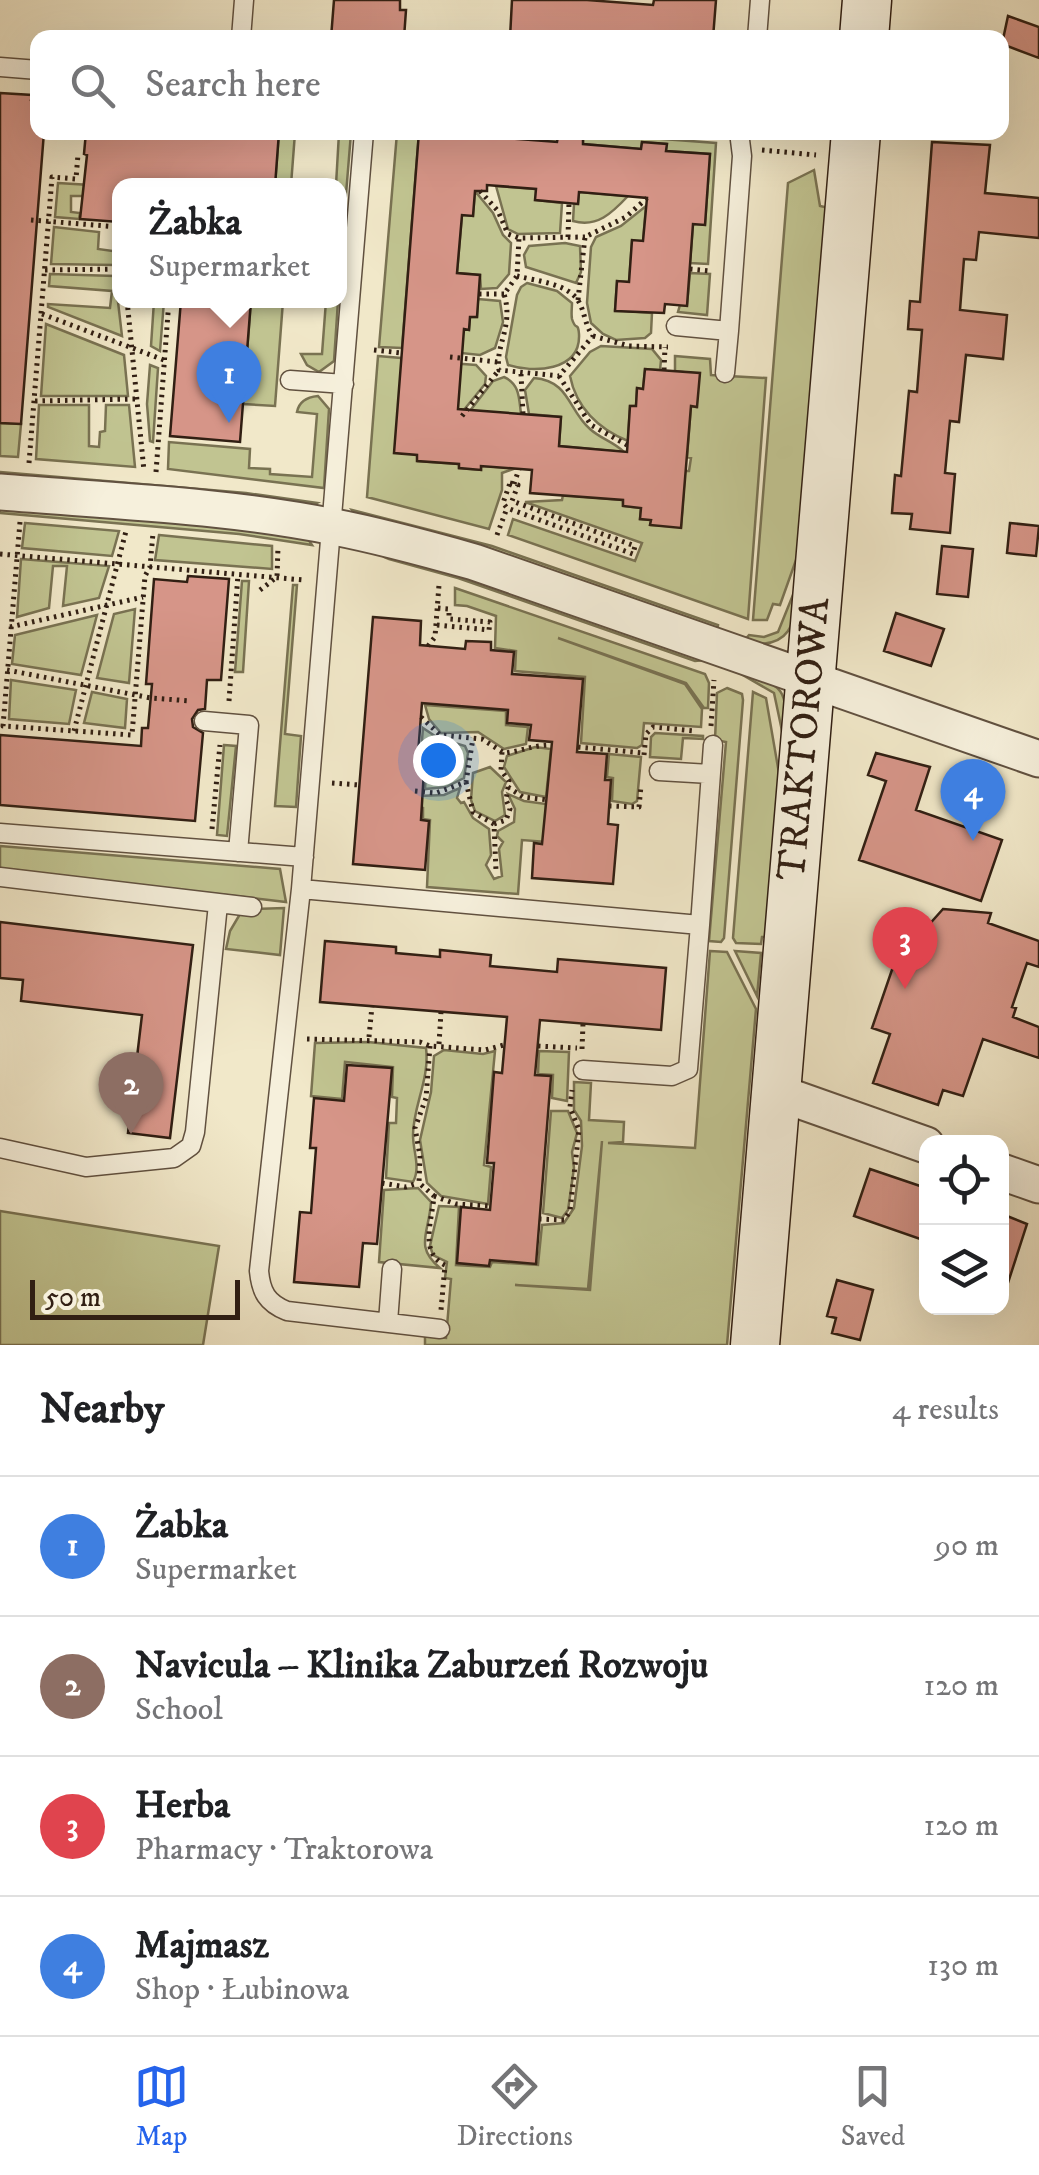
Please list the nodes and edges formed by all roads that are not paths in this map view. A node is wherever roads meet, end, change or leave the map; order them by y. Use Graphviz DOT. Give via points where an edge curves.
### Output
graph roads {
  1 [pos="244,0"];
  2 [pos="760,0"];
  3 [pos="867,0"];
  4 [pos="242,30"];
  5 [pos="757,30"];
  6 [pos="865,30"];
  7 [pos="0,68"];
  8 [pos="30,70"];
  9 [pos="363,140"];
  10 [pos="741,140"];
  11 [pos="838,144"];
  12 [pos="676,326"];
  13 [pos="729,331"];
  14 [pos="725,372"];
  15 [pos="290,380"];
  16 [pos="344,384"];
  17 [pos="10,505"];
  18 [pos="332,526"];
  19 [pos="811,678"];
  20 [pos="205,712"];
  21 [pos="712,736"];
  22 [pos="1039,759"];
  23 [pos="659,770"];
  24 [pos="710,774"];
  25 [pos="0,832"];
  26 [pos="238,852"];
  27 [pos="304,857"];
  28 [pos="0,878"];
  29 [pos="301,889"];
  30 [pos="218,904"];
  31 [pos="252,906"];
  32 [pos="700,925"];
  33 [pos="578,1065"];
  34 [pos="776,1092"];
  35 [pos="919,1143"];
  36 [pos="0,1148"];
  37 [pos="1009,1174"];
  38 [pos="1039,1185"];
  39 [pos="392,1269"];
  40 [pos="388,1322"];
  41 [pos="440,1328"];
  42 [pos="754,1345"];
  1 -- 4 [label="lane"];
  2 -- 5 [label="lane"];
  3 -- 6 [label="main road"];
  7 -- 8 [label="lane"];
  9 -- 16 [label="lane"];
  10 -- 13 [label="lane"];
  11 -- 19 [label="main road, TRAKTOROWA"];
  12 -- 13 [label="lane"];
  13 -- 14 [label="lane"];
  15 -- 16 [label="lane"];
  16 -- 18 [label="lane"];
  17 -- 18 [label="street" via="207,508"];
  18 -- 19 [label="street" via="474,562"];
  18 -- 27 [label="lane"];
  19 -- 22 [label="street"];
  19 -- 34 [label="main road, TRAKTOROWA"];
  20 -- 26 [label="lane" via="249,725"];
  21 -- 24 [label="lane"];
  23 -- 24 [label="lane"];
  24 -- 32 [label="lane"];
  25 -- 26 [label="lane"];
  26 -- 27 [label="lane"];
  27 -- 29 [label="lane"];
  28 -- 30 [label="lane"];
  29 -- 32 [label="lane"];
  29 -- 40 [label="lane" via="260,1280 266,1298 287,1310"];
  30 -- 31 [label="lane"];
  30 -- 36 [label="lane" via="191,1146 174,1158 86,1167"];
  32 -- 33 [label="lane" via="688,1069 672,1076"];
  34 -- 35 [label="street"];
  34 -- 42 [label="main road, TRAKTOROWA"];
  37 -- 38 [label="street"];
  39 -- 40 [label="lane"];
  40 -- 41 [label="lane"];
}
